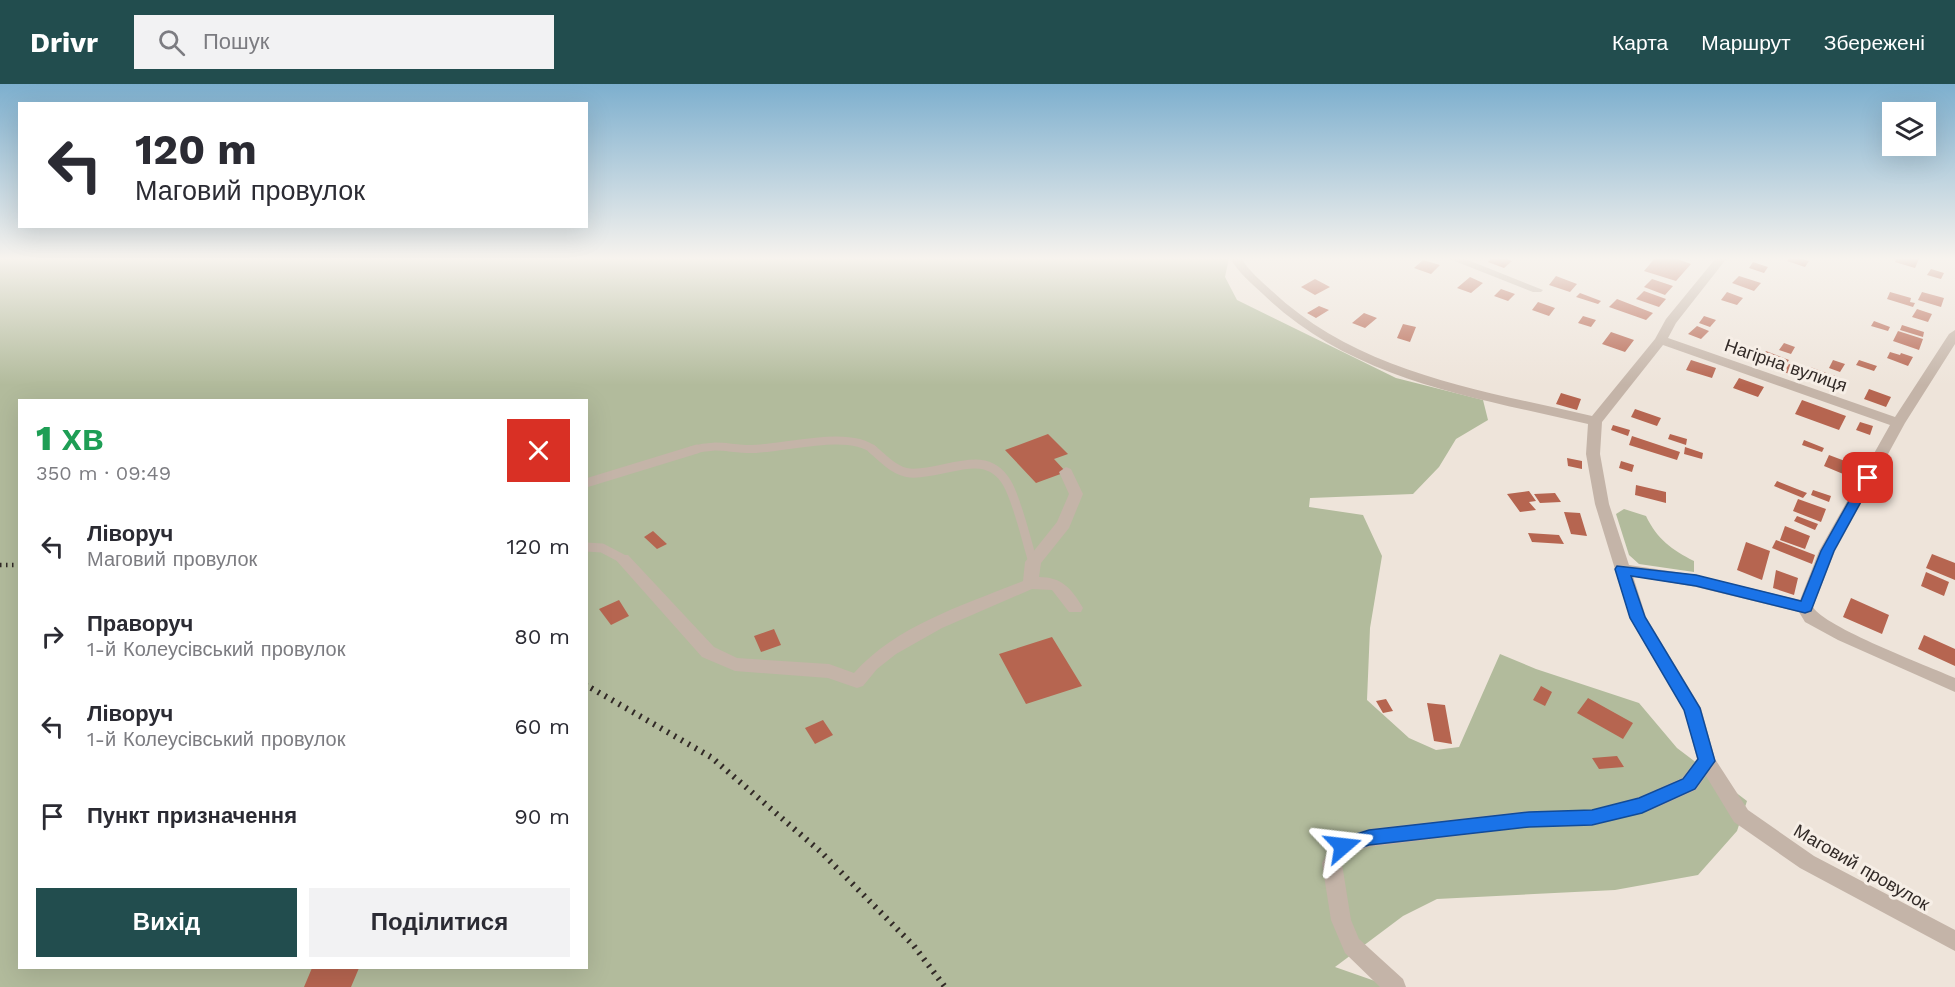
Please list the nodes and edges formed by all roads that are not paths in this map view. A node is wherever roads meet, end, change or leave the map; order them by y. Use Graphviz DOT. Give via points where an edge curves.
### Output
graph roads {
  1 [pos="1278,300"];
  2 [pos="1688,300"];
  3 [pos="1955,334"];
  4 [pos="1661,340"];
  5 [pos="1595,421"];
  6 [pos="1898,423"];
  7 [pos="1066,472"];
  8 [pos="588,483"];
  9 [pos="588,547"];
  10 [pos="623,559"];
  11 [pos="1033,562"];
  12 [pos="1622,569"];
  13 [pos="1030,584"];
  14 [pos="1075,608"];
  15 [pos="1805,608"];
  16 [pos="1955,685"];
  17 [pos="1707,761"];
  18 [pos="1955,941"];
  19 [pos="1395,987"];
  1 -- 5 [label="street" via="1312,330 1380,366"];
  2 -- 4 [label="street"];
  3 -- 6 [label="street"];
  4 -- 5 [label="street"];
  4 -- 6 [label="street, Нагірна вулиця"];
  5 -- 12 [label="street, Маговий провулок" via="1593,454 1602,504"];
  6 -- 15 [label="street" via="1827,551"];
  7 -- 11 [label="street" via="1076,494 1064,524"];
  8 -- 11 [label="lane" via="710,445 751,449 830,441 866,444 892,466 910,473 975,463 995,468 1008,484"];
  9 -- 10 [label="lane" via="602,548"];
  10 -- 13 [label="street" via="708,652 735,663 829,671 857,681 866,669 910,637"];
  11 -- 13 [label="street"];
  12 -- 15 [label="street" via="1696,580"];
  12 -- 17 [label="street, Маговий провулок" via="1638,618 1692,708"];
  13 -- 14 [label="street" via="1047,582 1063,588"];
  15 -- 16 [label="street" via="1811,618 1837,632"];
  17 -- 18 [label="street, Маговий провулок" via="1741,816 1807,862"];
  17 -- 19 [label="street" via="1689,784 1642,805 1592,818 1529,819 1369,838 1343,846 1332,863 1341,920 1352,946"];
}
